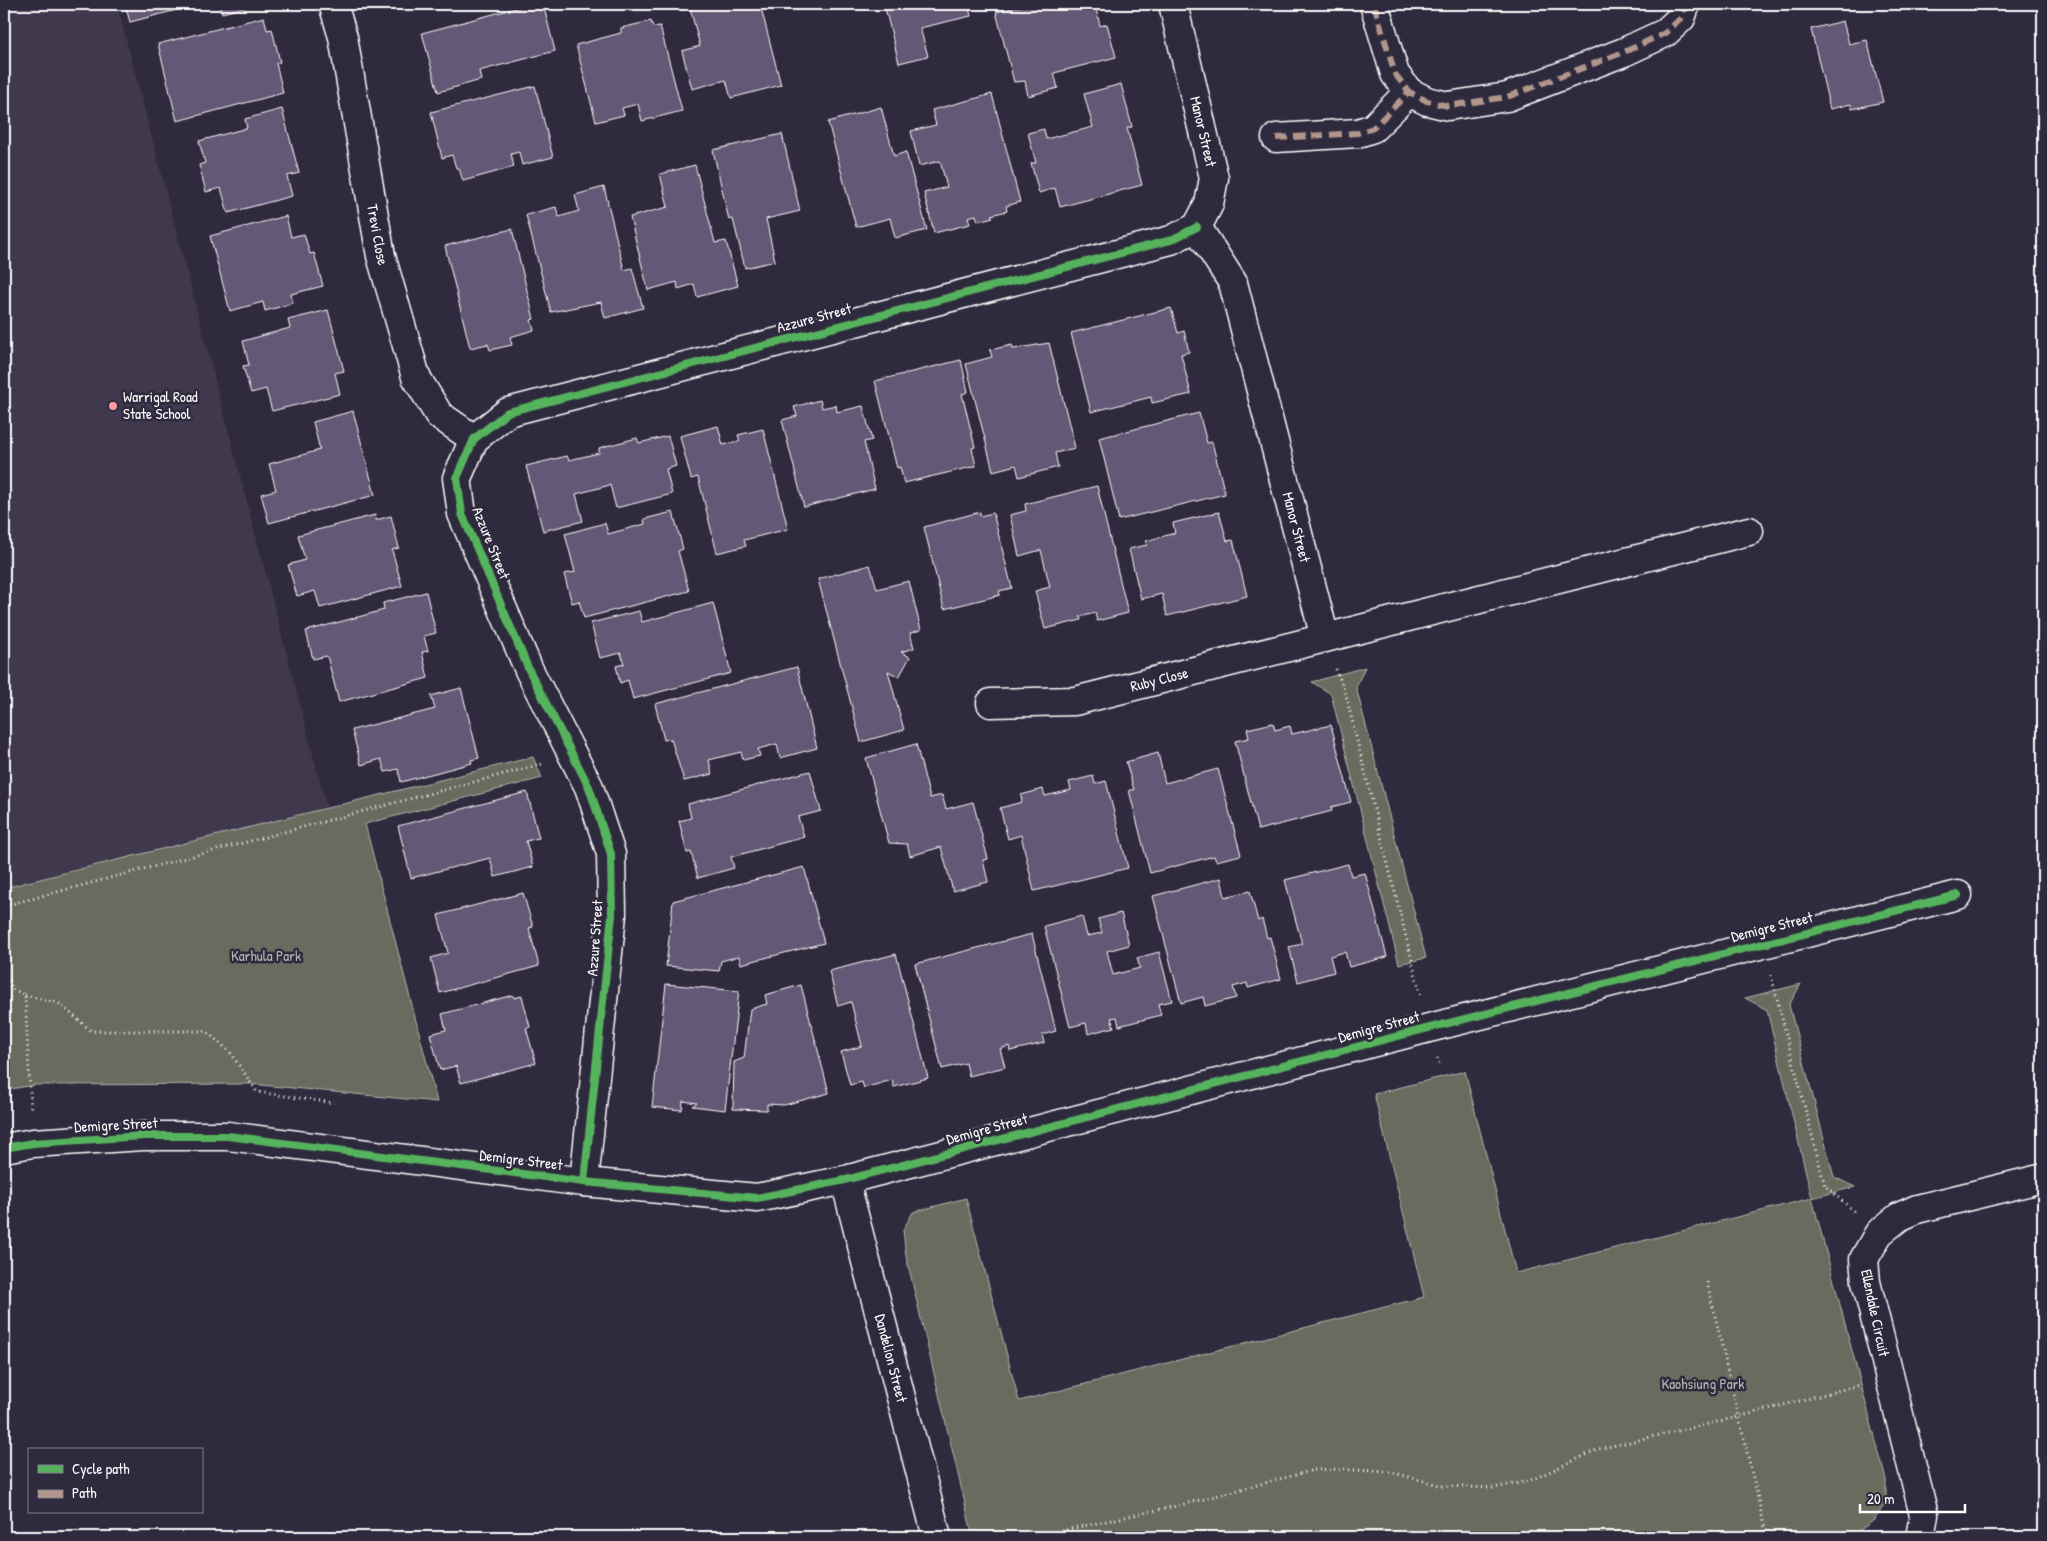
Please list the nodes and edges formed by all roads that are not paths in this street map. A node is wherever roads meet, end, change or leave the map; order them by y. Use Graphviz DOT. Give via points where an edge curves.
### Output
graph roads {
  1 [pos="334,4"];
  2 [pos="1173,4"];
  3 [pos="1374,4"];
  4 [pos="1686,4"];
  5 [pos="1409,92"];
  6 [pos="1276,138"];
  7 [pos="1197,227"];
  8 [pos="474,439"];
  9 [pos="1749,531"];
  10 [pos="1325,638"];
  11 [pos="991,703"];
  12 [pos="1958,895"];
  13 [pos="4,1148"];
  14 [pos="2043,1178"];
  15 [pos="844,1180"];
  16 [pos="584,1182"];
  17 [pos="937,1537"];
  18 [pos="1920,1537"];
  1 -- 8 [label="street, Trevi Close" via="343,38 381,256 416,377 439,415"];
  2 -- 7 [label="street, Manor Street" via="1214,178 1209,204"];
  3 -- 5 [label="street" via="1395,74"];
  4 -- 5 [label="street" via="1681,18 1665,33 1585,69 1507,98 1448,106"];
  5 -- 6 [label="street" via="1373,128 1358,133"];
  7 -- 8 [label="street, Azzure Street" via="1171,240 508,412"];
  7 -- 10 [label="street, Manor Street" via="1233,283"];
  8 -- 16 [label="street, Azzure Street" via="457,478 462,514 529,670 589,786 611,854 612,915"];
  9 -- 10 [label="street"];
  10 -- 11 [label="street, Ruby Close" via="1076,701"];
  12 -- 15 [label="street, Demigre Street"];
  13 -- 16 [label="street, Demigre Street" via="143,1136 228,1136"];
  14 -- 18 [label="street, Ellendale Circuit" via="1917,1209 1900,1217 1879,1234 1864,1259 1866,1282 1924,1516"];
  15 -- 16 [label="street, Demigre Street" via="757,1198"];
  15 -- 17 [label="street, Dandelion Street"];
}
